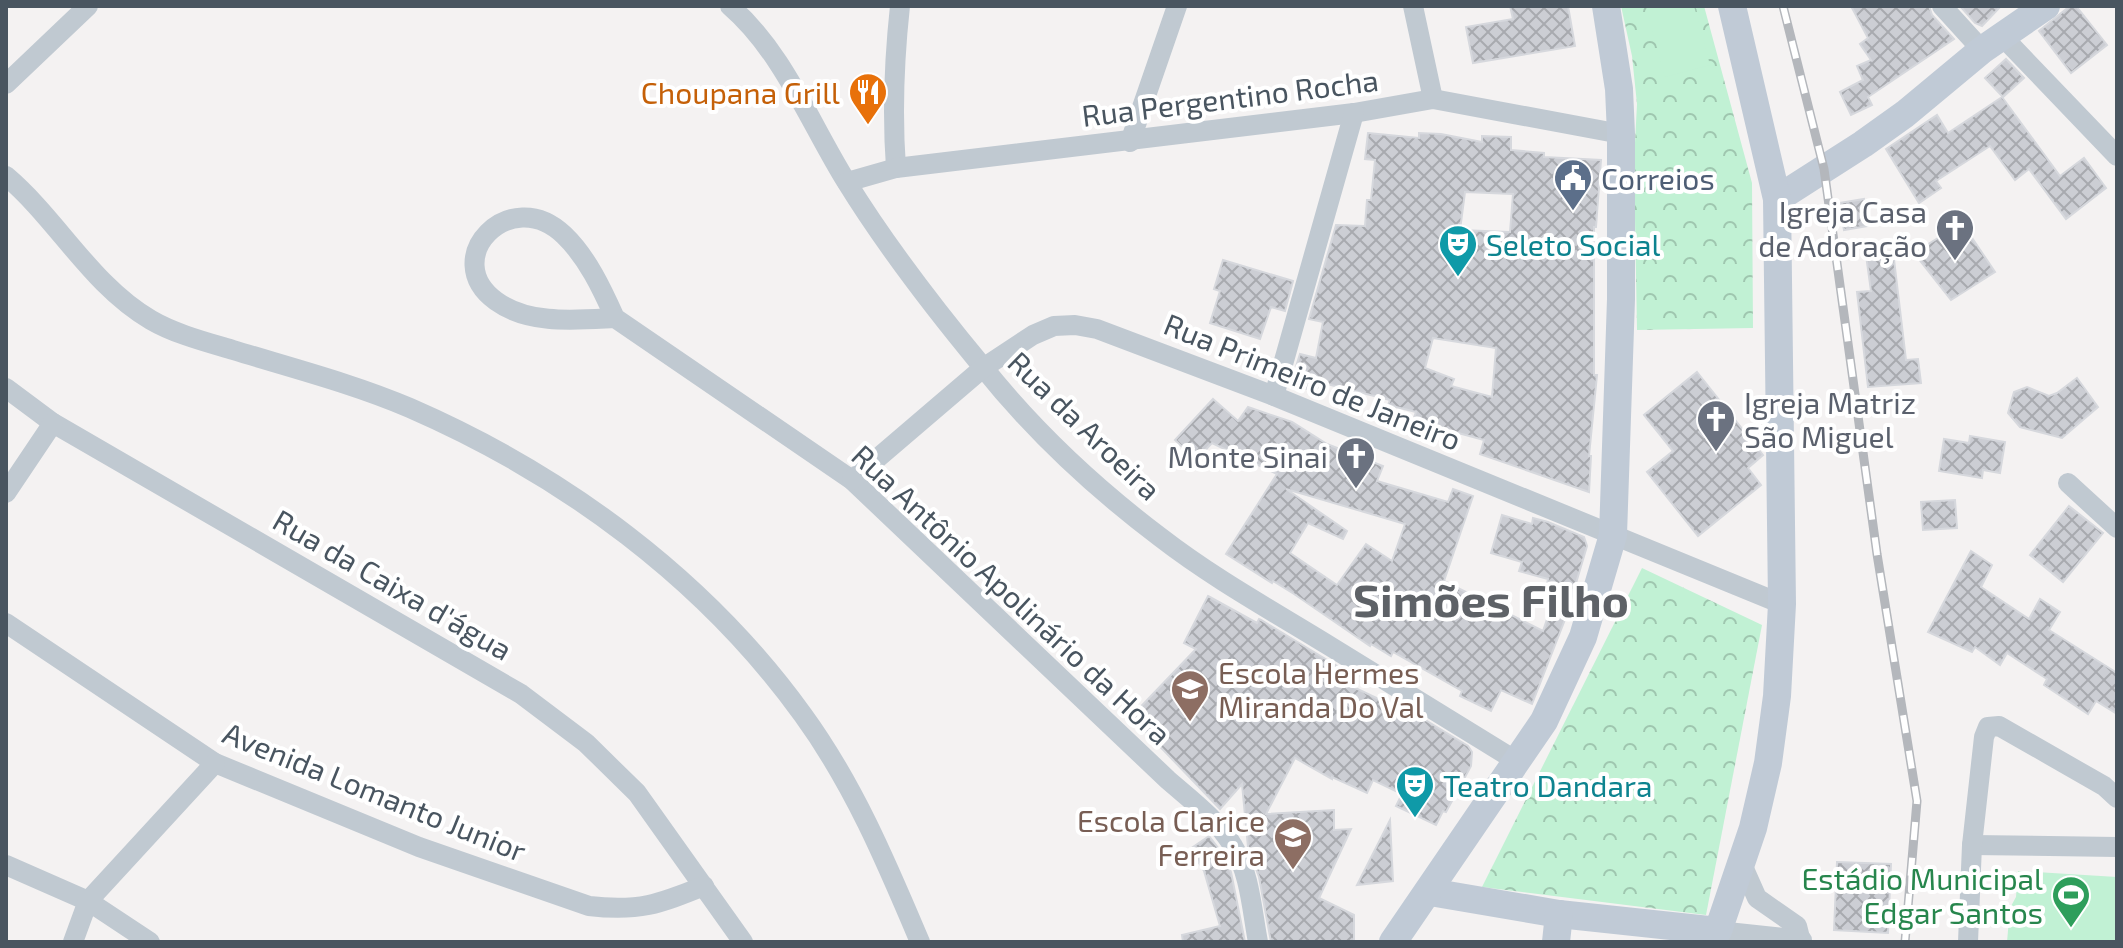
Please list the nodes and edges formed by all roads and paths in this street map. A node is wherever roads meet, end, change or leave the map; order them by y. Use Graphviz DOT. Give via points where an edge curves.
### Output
graph roads {
  1 [pos="88,6"];
  2 [pos="730,6"];
  3 [pos="900,6"];
  4 [pos="1177,6"];
  5 [pos="1413,6"];
  6 [pos="1606,6"];
  7 [pos="1732,6"];
  8 [pos="1942,6"];
  9 [pos="2046,6"];
  10 [pos="1991,43"];
  11 [pos="6,84"];
  12 [pos="1433,99"];
  13 [pos="1354,113"];
  14 [pos="1621,134"];
  15 [pos="1130,142"];
  16 [pos="2117,156"];
  17 [pos="896,168"];
  18 [pos="6,176"];
  19 [pos="847,182"];
  20 [pos="1777,199"];
  21 [pos="615,318"];
  22 [pos="983,368"];
  23 [pos="6,388"];
  24 [pos="1274,396"];
  25 [pos="53,423"];
  26 [pos="852,480"];
  27 [pos="2068,483"];
  28 [pos="6,493"];
  29 [pos="2117,528"];
  30 [pos="1613,535"];
  31 [pos="1782,604"];
  32 [pos="6,623"];
  33 [pos="1518,762"];
  34 [pos="215,763"];
  35 [pos="2117,798"];
  36 [pos="1972,845"];
  37 [pos="2117,847"];
  38 [pos="1741,862"];
  39 [pos="6,865"];
  40 [pos="704,886"];
  41 [pos="1430,892"];
  42 [pos="88,901"];
  43 [pos="1558,928"];
  44 [pos="1718,931"];
  45 [pos="1802,941"];
  46 [pos="73,942"];
  47 [pos="150,942"];
  48 [pos="743,942"];
  49 [pos="920,942"];
  50 [pos="1258,942"];
  51 [pos="1393,942"];
  52 [pos="1968,942"];
  1 -- 11 [label="street"];
  2 -- 19 [label="street, Rua da Aroeira" via="790,82"];
  3 -- 17 [label="street" via="894,63"];
  4 -- 15 [label="street"];
  5 -- 12 [label="street"];
  6 -- 14 [label="main road"];
  7 -- 20 [label="main road"];
  8 -- 10 [label="street"];
  9 -- 10 [label="main road"];
  10 -- 16 [label="street"];
  10 -- 20 [label="main road" via="1905,114"];
  12 -- 13 [label="street, Rua Pergentino Rocha"];
  12 -- 14 [label="street, Rua Pergentino Rocha"];
  13 -- 15 [label="street, Rua Pergentino Rocha"];
  13 -- 24 [label="street"];
  14 -- 30 [label="main road"];
  15 -- 17 [label="street, Rua Pergentino Rocha"];
  17 -- 19 [label="street, Rua Pergentino Rocha"];
  18 -- 49 [label="street" via="111,290 153,322 410,408 523,466 673,570 735,633 804,716 879,845"];
  19 -- 22 [label="street, Rua da Aroeira"];
  20 -- 31 [label="main road"];
  21 -- 21 [label="street" via="526,315 497,302 481,287 475,270 485,233 519,217 542,221 563,234 600,285"];
  21 -- 26 [label="street, Rua Antônio Apolinário da Hora"];
  22 -- 24 [label="street, Rua Primeiro de Janeiro" via="1033,335 1075,325"];
  22 -- 26 [label="street, Rua Primeiro de Janeiro"];
  22 -- 33 [label="street, Rua da Aroeira" via="1096,484 1160,538"];
  23 -- 25 [label="street, Rua da Caixa d'água"];
  24 -- 30 [label="street, Rua Primeiro de Janeiro"];
  25 -- 28 [label="street"];
  25 -- 40 [label="street, Rua da Caixa d'água" via="521,694 586,743 637,793"];
  26 -- 50 [label="street, Rua Antônio Apolinário da Hora" via="1208,814 1234,847 1247,882"];
  27 -- 29 [label="street"];
  30 -- 31 [label="street, Rua Primeiro de Janeiro"];
  30 -- 33 [label="main road" via="1578,651"];
  31 -- 38 [label="main road" via="1768,763"];
  32 -- 34 [label="street, Avenida Lomanto Junior"];
  33 -- 41 [label="main road"];
  34 -- 40 [label="street, Avenida Lomanto Junior" via="419,847 589,906 638,909"];
  34 -- 42 [label="street"];
  35 -- 36 [label="street" via="1999,726 1988,727"];
  36 -- 37 [label="street"];
  36 -- 52 [label="street"];
  38 -- 44 [label="main road"];
  38 -- 45 [label="street" via="1757,898 1797,926"];
  39 -- 42 [label="street"];
  40 -- 48 [label="street, Rua da Caixa d'água"];
  41 -- 43 [label="main road"];
  41 -- 51 [label="main road"];
  42 -- 46 [label="street"];
  42 -- 47 [label="street"];
  43 -- 44 [label="main road"];
  44 -- 45 [label="street"];
}
